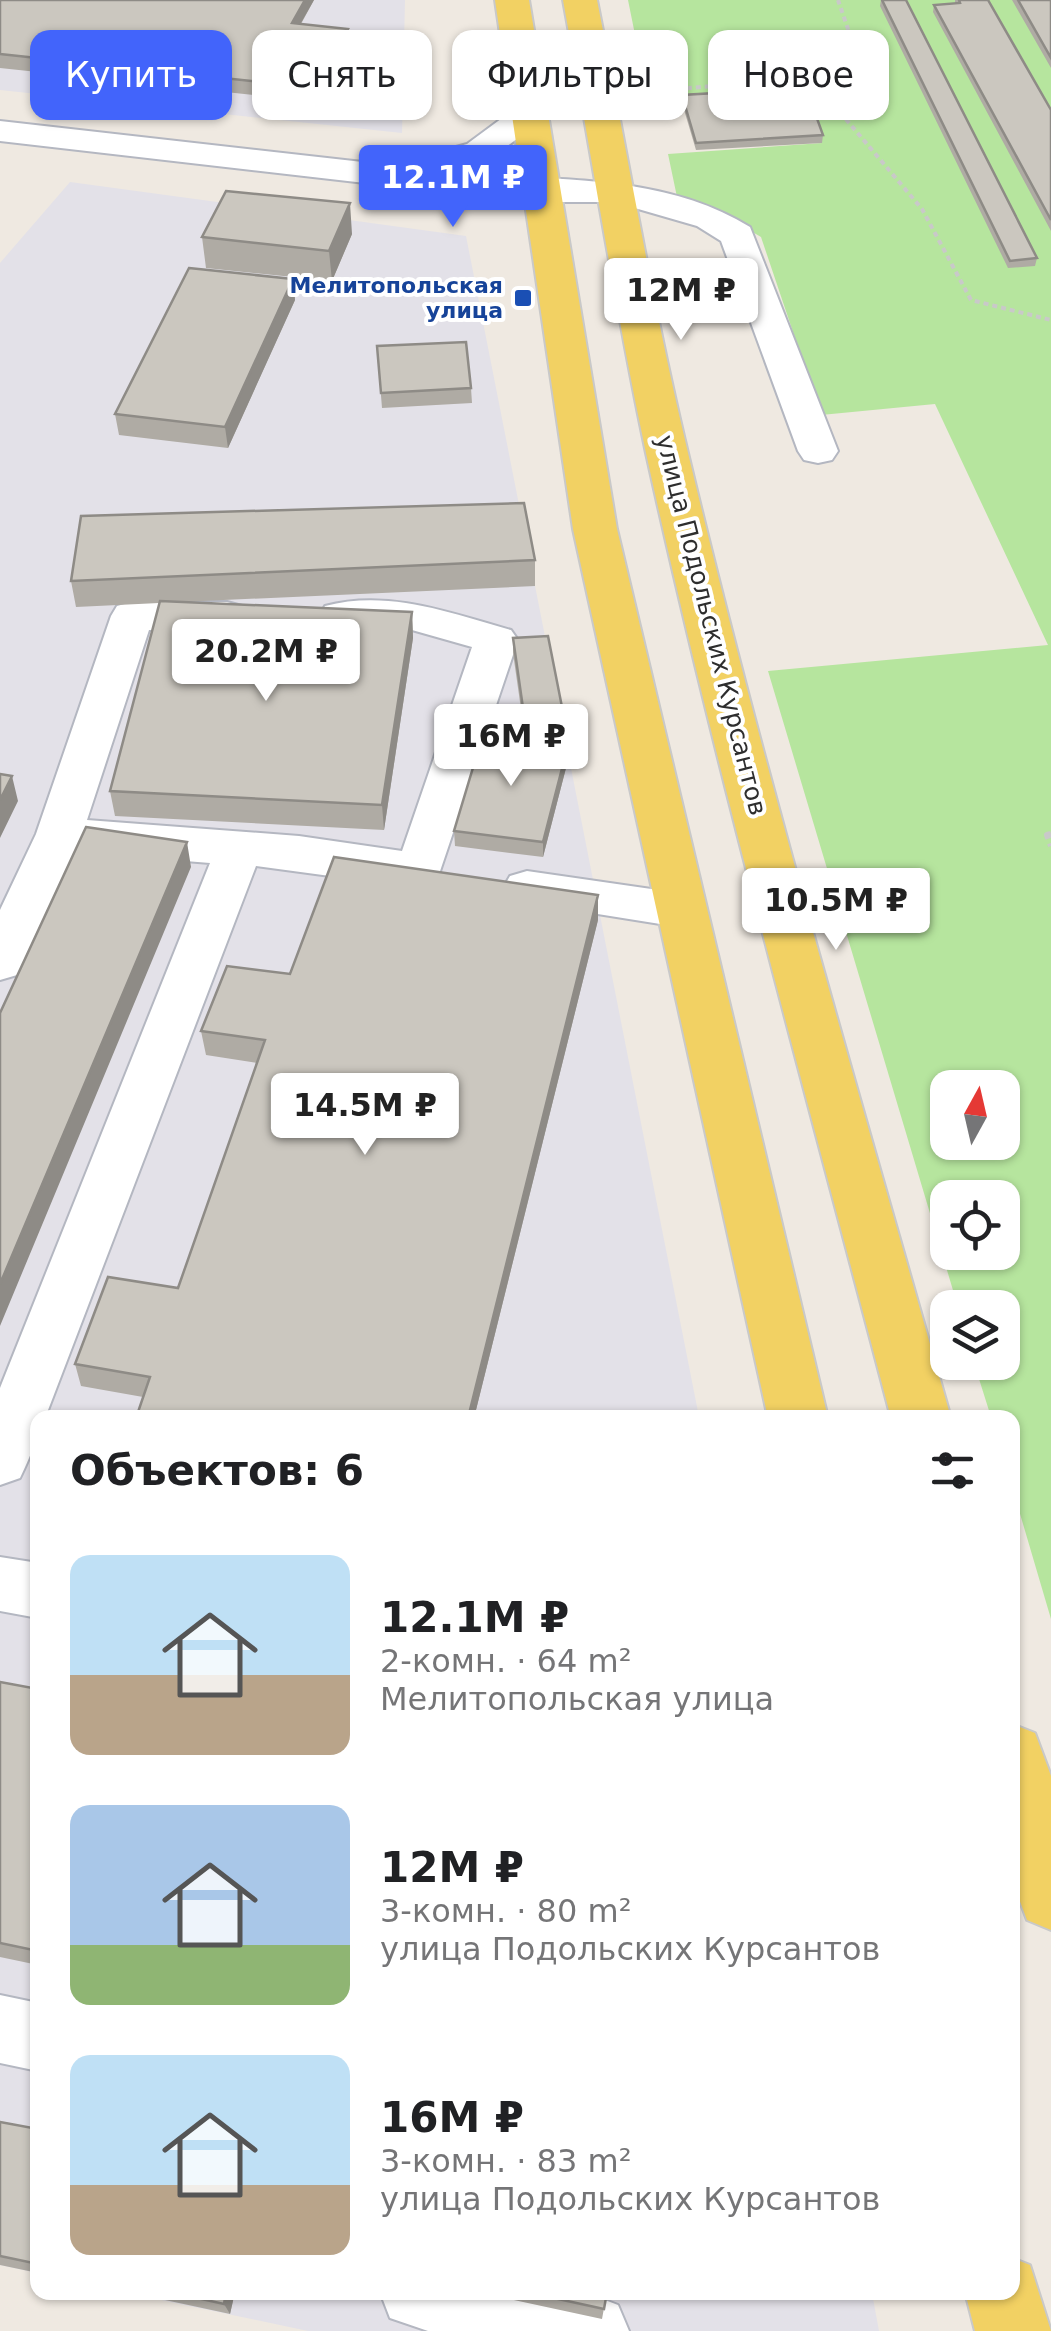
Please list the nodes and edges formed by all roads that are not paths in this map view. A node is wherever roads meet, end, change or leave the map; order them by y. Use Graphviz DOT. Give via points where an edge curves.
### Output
graph roads {
  1 [pos="512,0"];
  2 [pos="580,0"];
  3 [pos="516,30"];
  4 [pos="520,120"];
  5 [pos="529,120"];
  6 [pos="0,131"];
  7 [pos="388,176"];
  8 [pos="616,191"];
  9 [pos="543,214"];
  10 [pos="818,452"];
  11 [pos="59,834"];
  12 [pos="240,849"];
  13 [pos="451,876"];
  14 [pos="679,910"];
  15 [pos="0,962"];
  16 [pos="796,1410"];
  17 [pos="919,1410"];
  18 [pos="0,1460"];
  19 [pos="0,1584"];
  20 [pos="30,1590"];
  21 [pos="1020,1784"];
  22 [pos="1051,1896"];
  23 [pos="0,2030"];
  24 [pos="30,2036"];
  25 [pos="452,2300"];
  26 [pos="1006,2300"];
  27 [pos="592,2331"];
  28 [pos="1013,2331"];
  1 -- 3 [label="main road"];
  2 -- 8 [label="main road, улица Подольских Курсантов"];
  4 -- 7 [label="street" via="479,151"];
  5 -- 9 [label="main road"];
  6 -- 7 [label="street"];
  7 -- 9 [label="street" via="535,227"];
  8 -- 9 [label="street"];
  8 -- 10 [label="street" via="710,218 737,235"];
  8 -- 17 [label="main road, улица Подольских Курсантов" via="680,508"];
  9 -- 14 [label="main road" via="594,529"];
  11 -- 12 [label="street"];
  11 -- 13 [label="street" via="132,616 414,616 496,640"];
  11 -- 15 [label="street"];
  12 -- 13 [label="street"];
  12 -- 18 [label="street"];
  13 -- 14 [label="street"];
  14 -- 16 [label="main road"];
  19 -- 20 [label="street"];
  21 -- 22 [label="main road"];
  23 -- 24 [label="street"];
  25 -- 27 [label="street"];
  26 -- 28 [label="main road"];
}
